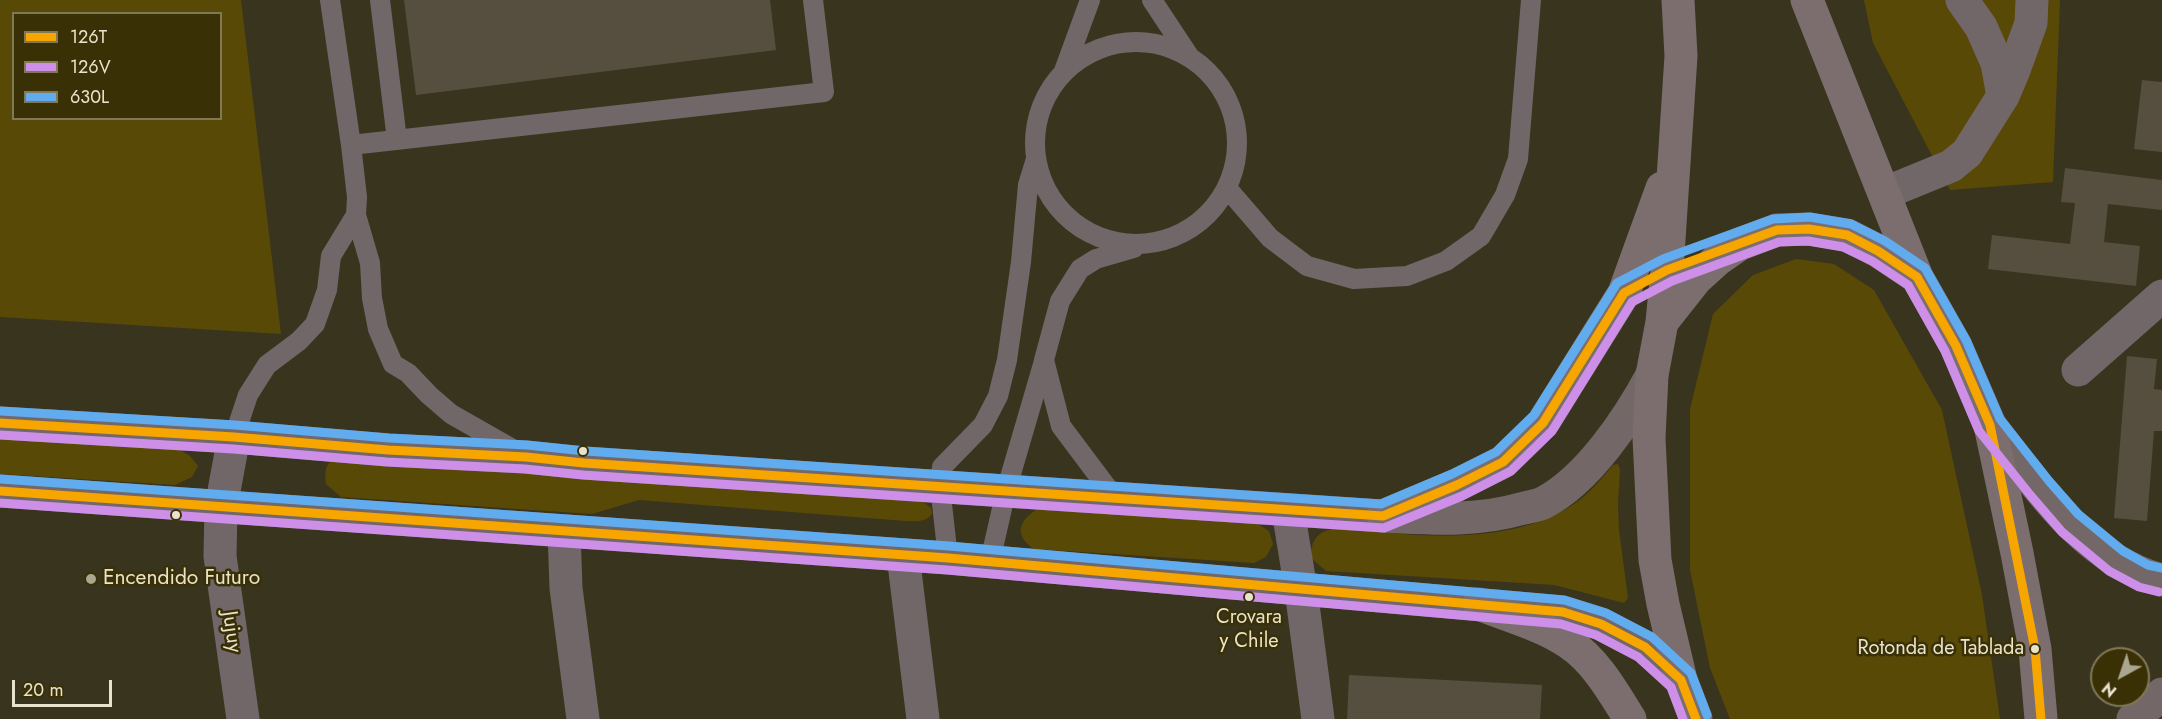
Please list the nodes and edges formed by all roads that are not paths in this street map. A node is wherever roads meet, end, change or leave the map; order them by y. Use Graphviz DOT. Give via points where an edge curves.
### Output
graph roads {
  1 [pos="330,0"];
  2 [pos="380,0"];
  3 [pos="813,0"];
  4 [pos="1090,0"];
  5 [pos="1152,0"];
  6 [pos="1532,0"];
  7 [pos="1678,0"];
  8 [pos="1807,0"];
  9 [pos="1962,0"];
  10 [pos="2032,0"];
  11 [pos="1189,56"];
  12 [pos="1064,71"];
  13 [pos="2003,96"];
  14 [pos="397,140"];
  15 [pos="351,145"];
  16 [pos="1675,153"];
  17 [pos="1036,159"];
  18 [pos="1227,188"];
  19 [pos="1885,193"];
  20 [pos="356,215"];
  21 [pos="1147,244"];
  22 [pos="1740,244"];
  23 [pos="1667,270"];
  24 [pos="1917,277"];
  25 [pos="1624,293"];
  26 [pos="2162,296"];
  27 [pos="1662,322"];
  28 [pos="1044,360"];
  29 [pos="2078,370"];
  30 [pos="1652,375"];
  31 [pos="0,423"];
  32 [pos="1990,425"];
  33 [pos="234,437"];
  34 [pos="526,456"];
  35 [pos="940,486"];
  36 [pos="0,491"];
  37 [pos="1006,491"];
  38 [pos="1115,498"];
  39 [pos="221,507"];
  40 [pos="1287,510"];
  41 [pos="1383,516"];
  42 [pos="564,531"];
  43 [pos="903,555"];
  44 [pos="948,558"];
  45 [pos="990,561"];
  46 [pos="2162,580"];
  47 [pos="1301,590"];
  48 [pos="1479,604"];
  49 [pos="1681,680"];
  50 [pos="2162,694"];
  51 [pos="243,719"];
  52 [pos="583,719"];
  53 [pos="923,719"];
  54 [pos="1318,719"];
  55 [pos="1629,719"];
  56 [pos="1696,719"];
  57 [pos="2041,719"];
  58 [pos="2133,719"];
  1 -- 15 [label="lane"];
  2 -- 14 [label="lane"];
  3 -- 14 [label="lane" via="824,92"];
  4 -- 12 [label="lane"];
  5 -- 11 [label="lane"];
  6 -- 18 [label="lane" via="1518,159 1505,195 1481,236 1446,261 1407,276 1354,279 1307,266 1270,238"];
  7 -- 16 [label="main road" via="1681,56"];
  8 -- 19 [label="main road"];
  9 -- 13 [label="street" via="1982,27 1997,63"];
  10 -- 13 [label="street" via="2031,23"];
  11 -- 12 [label="lane" via="1158,44 1124,42 1091,51"];
  11 -- 18 [label="lane" via="1212,76 1228,101 1236,130 1236,159"];
  12 -- 17 [label="lane" via="1045,97 1036,127"];
  13 -- 19 [label="street" via="1967,153 1951,166"];
  14 -- 15 [label="lane"];
  15 -- 20 [label="lane"];
  16 -- 23 [label="main road"];
  16 -- 25 [label="main road"];
  17 -- 21 [label="lane" via="1045,188 1062,213 1088,232 1116,242"];
  17 -- 35 [label="lane" via="1028,185 1021,262 998,396 983,425 942,467"];
  18 -- 21 [label="lane" via="1207,216 1180,235"];
  19 -- 24 [label="main road"];
  20 -- 33 [label="lane" via="331,256 327,290 315,324 267,365 248,395"];
  20 -- 34 [label="lane" via="370,263 378,328 393,364 451,414"];
  21 -- 28 [label="lane" via="1096,259 1080,269 1060,301"];
  22 -- 23 [label="main road"];
  22 -- 24 [label="main road" via="1777,230 1809,229 1847,235"];
  22 -- 27 [label="main road" via="1696,279"];
  23 -- 25 [label="main road"];
  23 -- 27 [label="main road"];
  24 -- 32 [label="main road" via="1956,346"];
  25 -- 41 [label="main road" via="1543,423 1503,462"];
  26 -- 29 [label="street"];
  27 -- 30 [label="main road"];
  28 -- 37 [label="lane"];
  28 -- 38 [label="lane" via="1061,426"];
  30 -- 41 [label="main road" via="1610,440 1574,481 1542,504 1468,519"];
  30 -- 49 [label="main road" via="1649,438 1655,560"];
  31 -- 33 [label="main road"];
  32 -- 46 [label="main road" via="2070,523 2116,561 2144,576"];
  32 -- 57 [label="main road" via="2035,649"];
  33 -- 34 [label="main road"];
  33 -- 39 [label="street, Jujuy"];
  34 -- 35 [label="main road"];
  35 -- 37 [label="main road"];
  35 -- 44 [label="lane"];
  36 -- 39 [label="main road"];
  37 -- 38 [label="main road"];
  37 -- 45 [label="lane"];
  38 -- 40 [label="main road"];
  39 -- 42 [label="main road"];
  39 -- 51 [label="street, Jujuy" via="220,556"];
  40 -- 41 [label="main road"];
  40 -- 47 [label="street"];
  42 -- 43 [label="main road"];
  42 -- 52 [label="street" via="566,588"];
  43 -- 44 [label="main road"];
  43 -- 53 [label="street"];
  44 -- 45 [label="main road"];
  45 -- 47 [label="main road"];
  47 -- 48 [label="main road"];
  47 -- 54 [label="street"];
  48 -- 49 [label="main road" via="1563,612 1601,624 1645,647"];
  48 -- 55 [label="main road" via="1569,643 1593,664"];
  49 -- 56 [label="main road"];
  50 -- 58 [label="main road"];
}
